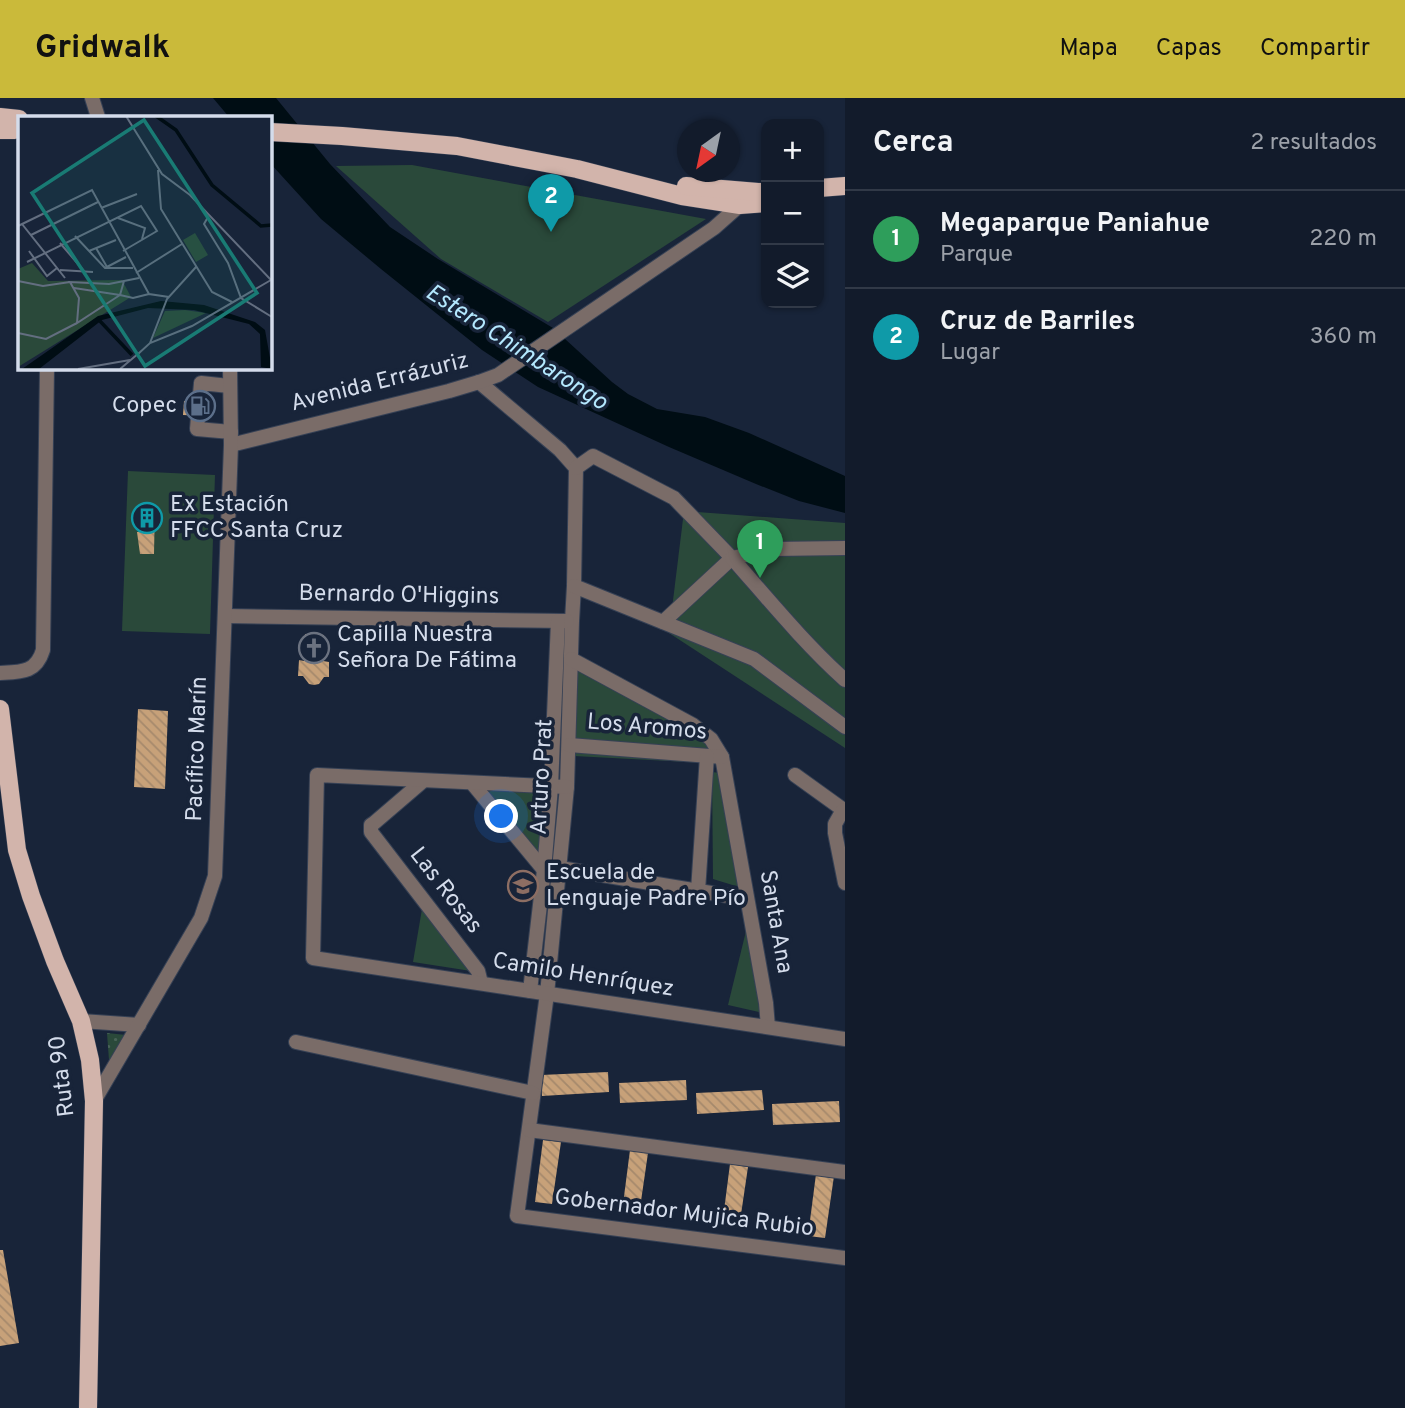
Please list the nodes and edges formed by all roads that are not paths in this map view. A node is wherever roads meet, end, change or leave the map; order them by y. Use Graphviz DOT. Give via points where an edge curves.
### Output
graph roads {
  1 [pos="92,98"];
  2 [pos="98,116"];
  3 [pos="0,117"];
  4 [pos="18,119"];
  5 [pos="18,129"];
  6 [pos="0,130"];
  7 [pos="271,132"];
  8 [pos="631,181"];
  9 [pos="844,186"];
  10 [pos="824,188"];
  11 [pos="824,192"];
  12 [pos="761,196"];
  13 [pos="761,197"];
  14 [pos="740,205"];
  15 [pos="47,369"];
  16 [pos="230,369"];
  17 [pos="480,382"];
  18 [pos="229,386"];
  19 [pos="231,438"];
  20 [pos="576,468"];
  21 [pos="845,548"];
  22 [pos="732,558"];
  23 [pos="575,586"];
  24 [pos="225,616"];
  25 [pos="565,621"];
  26 [pos="663,622"];
  27 [pos="571,659"];
  28 [pos="0,673"];
  29 [pos="845,680"];
  30 [pos="0,709"];
  31 [pos="845,727"];
  32 [pos="569,745"];
  33 [pos="715,757"];
  34 [pos="795,775"];
  35 [pos="423,781"];
  36 [pos="472,783"];
  37 [pos="551,787"];
  38 [pos="567,787"];
  39 [pos="844,811"];
  40 [pos="560,868"];
  41 [pos="544,870"];
  42 [pos="845,883"];
  43 [pos="698,891"];
  44 [pos="747,899"];
  45 [pos="481,984"];
  46 [pos="530,991"];
  47 [pos="547,994"];
  48 [pos="80,1021"];
  49 [pos="139,1025"];
  50 [pos="768,1027"];
  51 [pos="845,1039"];
  52 [pos="296,1042"];
  53 [pos="533,1093"];
  54 [pos="94,1101"];
  55 [pos="528,1130"];
  56 [pos="844,1172"];
  57 [pos="517,1216"];
  58 [pos="845,1258"];
  59 [pos="88,1408"];
  1 -- 2 [label="street"];
  3 -- 4 [label="main road"];
  5 -- 6 [label="main road"];
  7 -- 8 [label="main road" via="457,146"];
  8 -- 12 [label="main road"];
  8 -- 14 [label="main road" via="682,196"];
  9 -- 10 [label="main road"];
  9 -- 11 [label="main road"];
  13 -- 14 [label="main road"];
  14 -- 17 [label="street, Avenida Errázuriz" via="714,228 498,375"];
  15 -- 28 [label="street" via="43,650 31,668"];
  16 -- 18 [label="street, Pacífico Marín"];
  17 -- 19 [label="street, Avenida Errázuriz"];
  17 -- 20 [label="street"];
  18 -- 19 [label="street, Pacífico Marín"];
  18 -- 19 [label="street" via="201,383 197,429"];
  19 -- 24 [label="street, Pacífico Marín"];
  20 -- 22 [label="street" via="593,456 674,498"];
  20 -- 23 [label="street, Arturo Prat"];
  21 -- 22 [label="street" via="773,550"];
  22 -- 26 [label="street"];
  22 -- 29 [label="street"];
  23 -- 25 [label="street, Arturo Prat"];
  23 -- 26 [label="street"];
  24 -- 25 [label="street, Bernardo O'Higgins"];
  24 -- 49 [label="street, Pacífico Marín" via="215,876 201,918"];
  25 -- 27 [label="street, Arturo Prat"];
  25 -- 37 [label="street, Arturo Prat"];
  26 -- 31 [label="street" via="754,659"];
  27 -- 32 [label="street, Arturo Prat"];
  27 -- 33 [label="street, Santa Ana" via="693,725 711,739"];
  30 -- 48 [label="main road, Ruta 90" via="17,850 30,896"];
  32 -- 33 [label="street, Los Aromos"];
  32 -- 38 [label="street, Arturo Prat"];
  33 -- 43 [label="street"];
  33 -- 44 [label="street, Santa Ana"];
  34 -- 39 [label="street"];
  35 -- 36 [label="street"];
  35 -- 45 [label="street, Las Rosas" via="370,828 478,971"];
  35 -- 45 [label="street, Camilo Henríquez" via="317,775 313,958"];
  36 -- 37 [label="street"];
  36 -- 41 [label="street"];
  37 -- 38 [label="street"];
  37 -- 41 [label="street, Arturo Prat"];
  38 -- 40 [label="street, Arturo Prat"];
  39 -- 42 [label="street" via="835,833"];
  40 -- 43 [label="street"];
  40 -- 47 [label="street, Arturo Prat"];
  41 -- 46 [label="street, Arturo Prat"];
  43 -- 44 [label="street"];
  44 -- 50 [label="street, Santa Ana"];
  45 -- 46 [label="street, Camilo Henríquez"];
  46 -- 47 [label="street, Camilo Henríquez"];
  47 -- 50 [label="street, Camilo Henríquez"];
  47 -- 53 [label="street, Arturo Prat"];
  48 -- 49 [label="street"];
  48 -- 54 [label="main road, Ruta 90"];
  49 -- 54 [label="street, Pacífico Marín"];
  50 -- 51 [label="street, Camilo Henríquez"];
  52 -- 53 [label="street"];
  53 -- 55 [label="street, Arturo Prat"];
  54 -- 59 [label="main road, Ruta 90"];
  55 -- 56 [label="street"];
  55 -- 57 [label="street, Arturo Prat"];
  57 -- 58 [label="street, Gobernador Mujica Rubio"];
}
